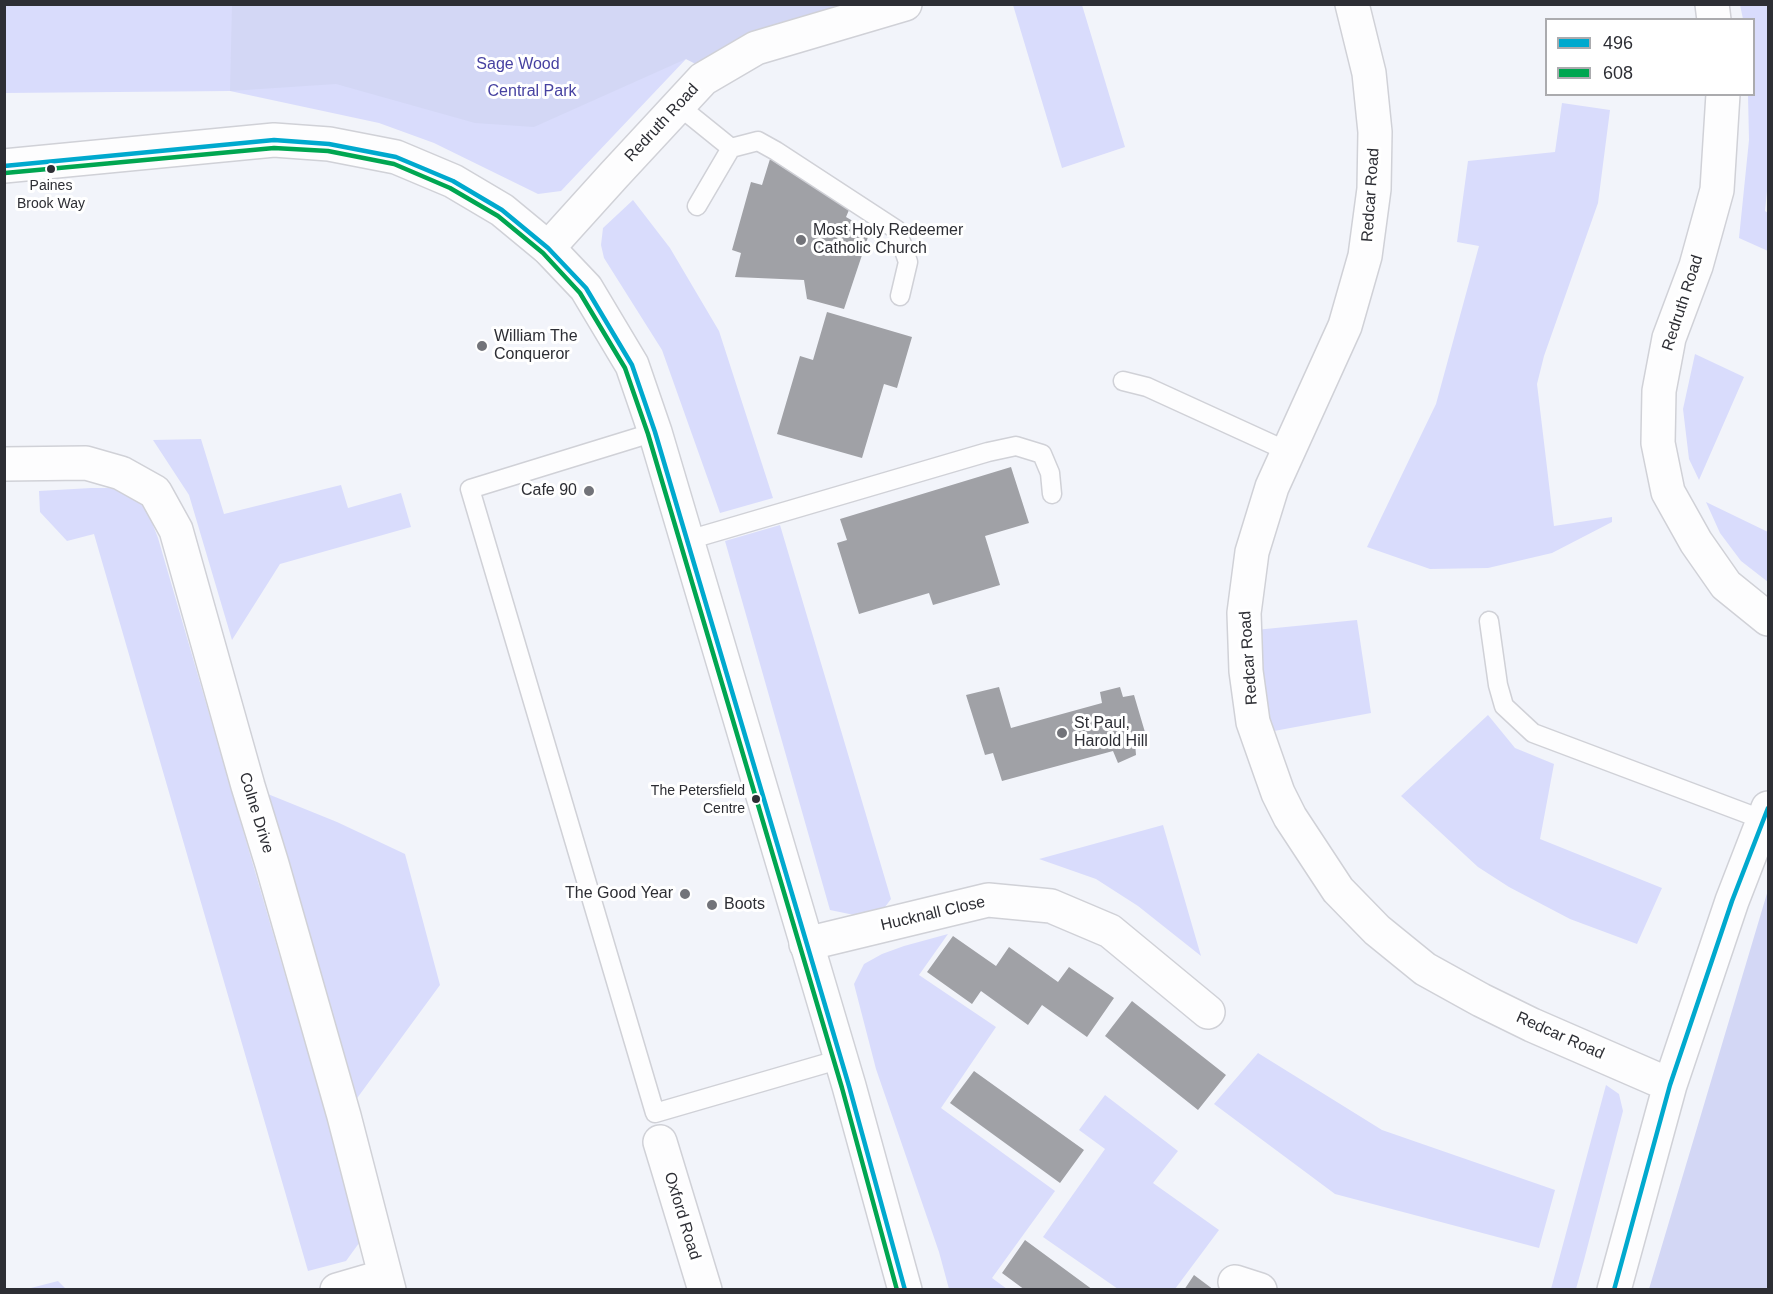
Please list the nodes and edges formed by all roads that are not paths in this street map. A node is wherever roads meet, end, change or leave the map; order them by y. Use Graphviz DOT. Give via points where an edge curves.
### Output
graph roads {
  1 [pos="905,4"];
  2 [pos="1352,4"];
  3 [pos="1723,96"];
  4 [pos="679,106"];
  5 [pos="731,148"];
  6 [pos="4,166"];
  7 [pos="697,206"];
  8 [pos="548,248"];
  9 [pos="900,296"];
  10 [pos="1123,381"];
  11 [pos="655,432"];
  12 [pos="1287,451"];
  13 [pos="4,464"];
  14 [pos="1052,494"];
  15 [pos="688,540"];
  16 [pos="1768,619"];
  17 [pos="1489,621"];
  18 [pos="1766,814"];
  19 [pos="806,944"];
  20 [pos="1208,1012"];
  21 [pos="841,1059"];
  22 [pos="1671,1085"];
  23 [pos="660,1142"];
  24 [pos="387,1283"];
  25 [pos="338,1290"];
  26 [pos="705,1290"];
  27 [pos="905,1290"];
  28 [pos="1614,1290"];
  1 -- 4 [label="street, Redruth Road" via="756,48 704,79"];
  2 -- 12 [label="street, Redcar Road" via="1369,73 1375,132 1374,189 1365,256 1345,326"];
  3 -- 16 [label="street, Redruth Road" via="1717,190 1696,266 1669,338 1659,391 1658,443 1668,492 1695,542 1726,585"];
  4 -- 5 [label="lane"];
  4 -- 8 [label="street, Redruth Road"];
  5 -- 7 [label="lane"];
  5 -- 9 [label="lane" via="758,141 897,230 908,262"];
  6 -- 8 [label="street" via="274,140 329,144 396,158 453,181 502,210"];
  8 -- 11 [label="street" via="586,288 632,365"];
  10 -- 12 [label="lane" via="1147,387"];
  11 -- 15 [label="street"];
  11 -- 21 [label="lane" via="470,489 655,1113"];
  12 -- 22 [label="street, Redcar Road" via="1252,552 1244,613 1253,722 1290,817 1338,890 1377,930 1425,969 1532,1025"];
  13 -- 24 [label="street, Colne Drive" via="86,463 121,473 155,492 176,530 344,1116"];
  14 -- 15 [label="lane" via="1050,472 1042,454 1016,446"];
  15 -- 19 [label="street"];
  17 -- 18 [label="lane" via="1504,706 1533,733"];
  18 -- 22 [label="street" via="1732,901"];
  19 -- 20 [label="street, Hucknall Close" via="988,900 1051,906 1110,931"];
  19 -- 21 [label="street"];
  21 -- 27 [label="street"];
  22 -- 28 [label="street"];
  23 -- 26 [label="street, Oxford Road"];
  24 -- 25 [label="street"];
}
